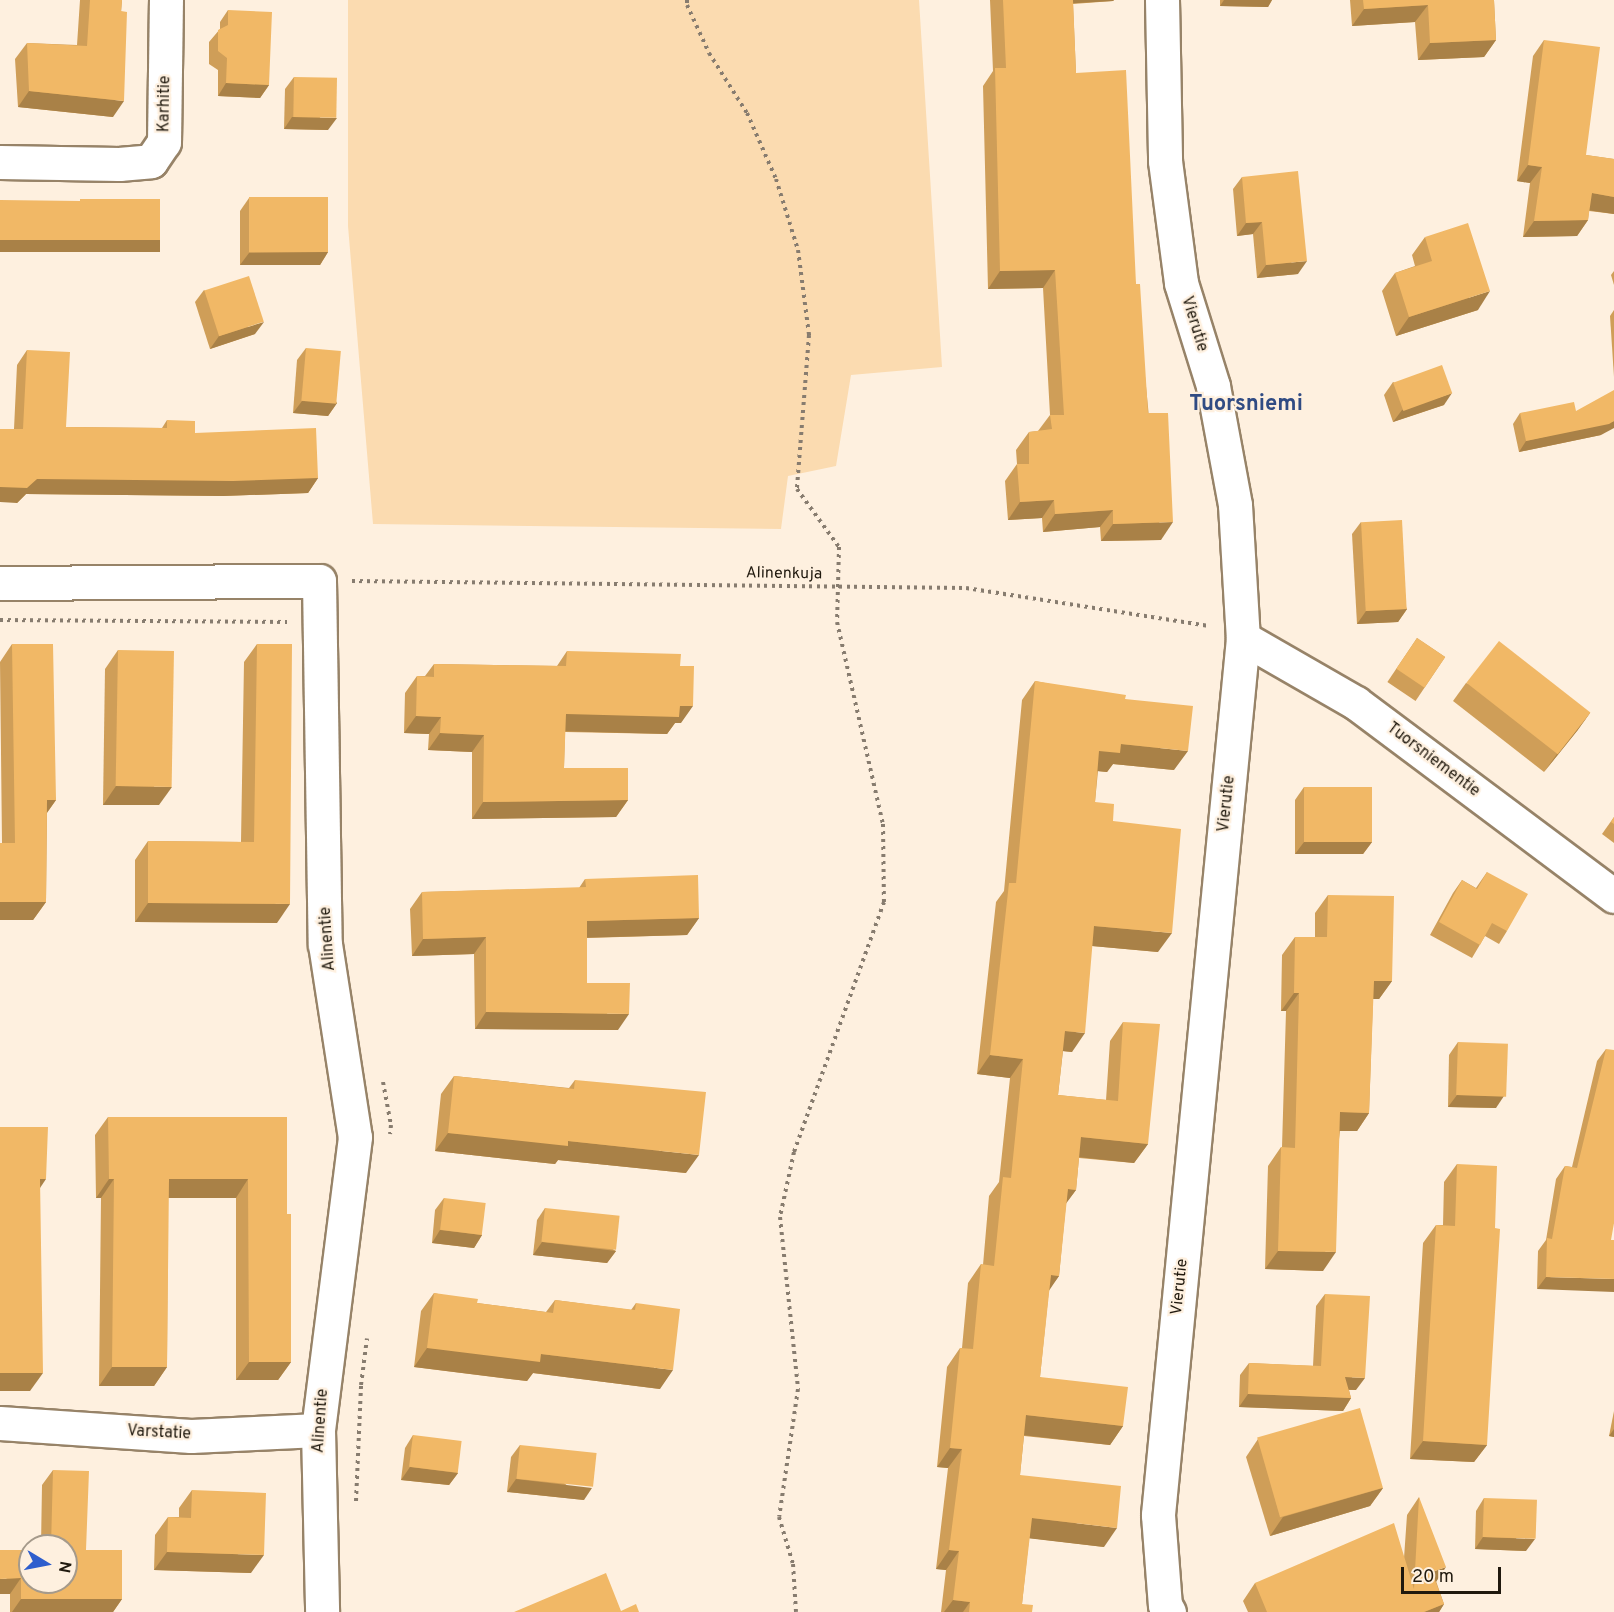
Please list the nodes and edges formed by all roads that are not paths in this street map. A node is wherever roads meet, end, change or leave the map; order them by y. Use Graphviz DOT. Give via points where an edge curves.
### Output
graph roads {
  1 [pos="166,0"];
  2 [pos="1162,0"];
  3 [pos="0,162"];
  4 [pos="0,583"];
  5 [pos="1243,638"];
  6 [pos="1614,896"];
  7 [pos="0,1423"];
  8 [pos="318,1430"];
  9 [pos="322,1612"];
  10 [pos="1169,1612"];
  1 -- 3 [label="street, Karhitie" via="164,142 151,161"];
  2 -- 5 [label="street, Vierutie" via="1166,172 1181,283 1213,386 1235,505"];
  4 -- 8 [label="street, Alinentie" via="319,581 325,944 355,1137"];
  5 -- 6 [label="street, Tuorsniementie" via="1356,703"];
  5 -- 10 [label="street, Vierutie" via="1158,1515 1165,1605"];
  7 -- 8 [label="street, Varstatie" via="191,1436"];
  8 -- 9 [label="street, Alinentie"];
}
